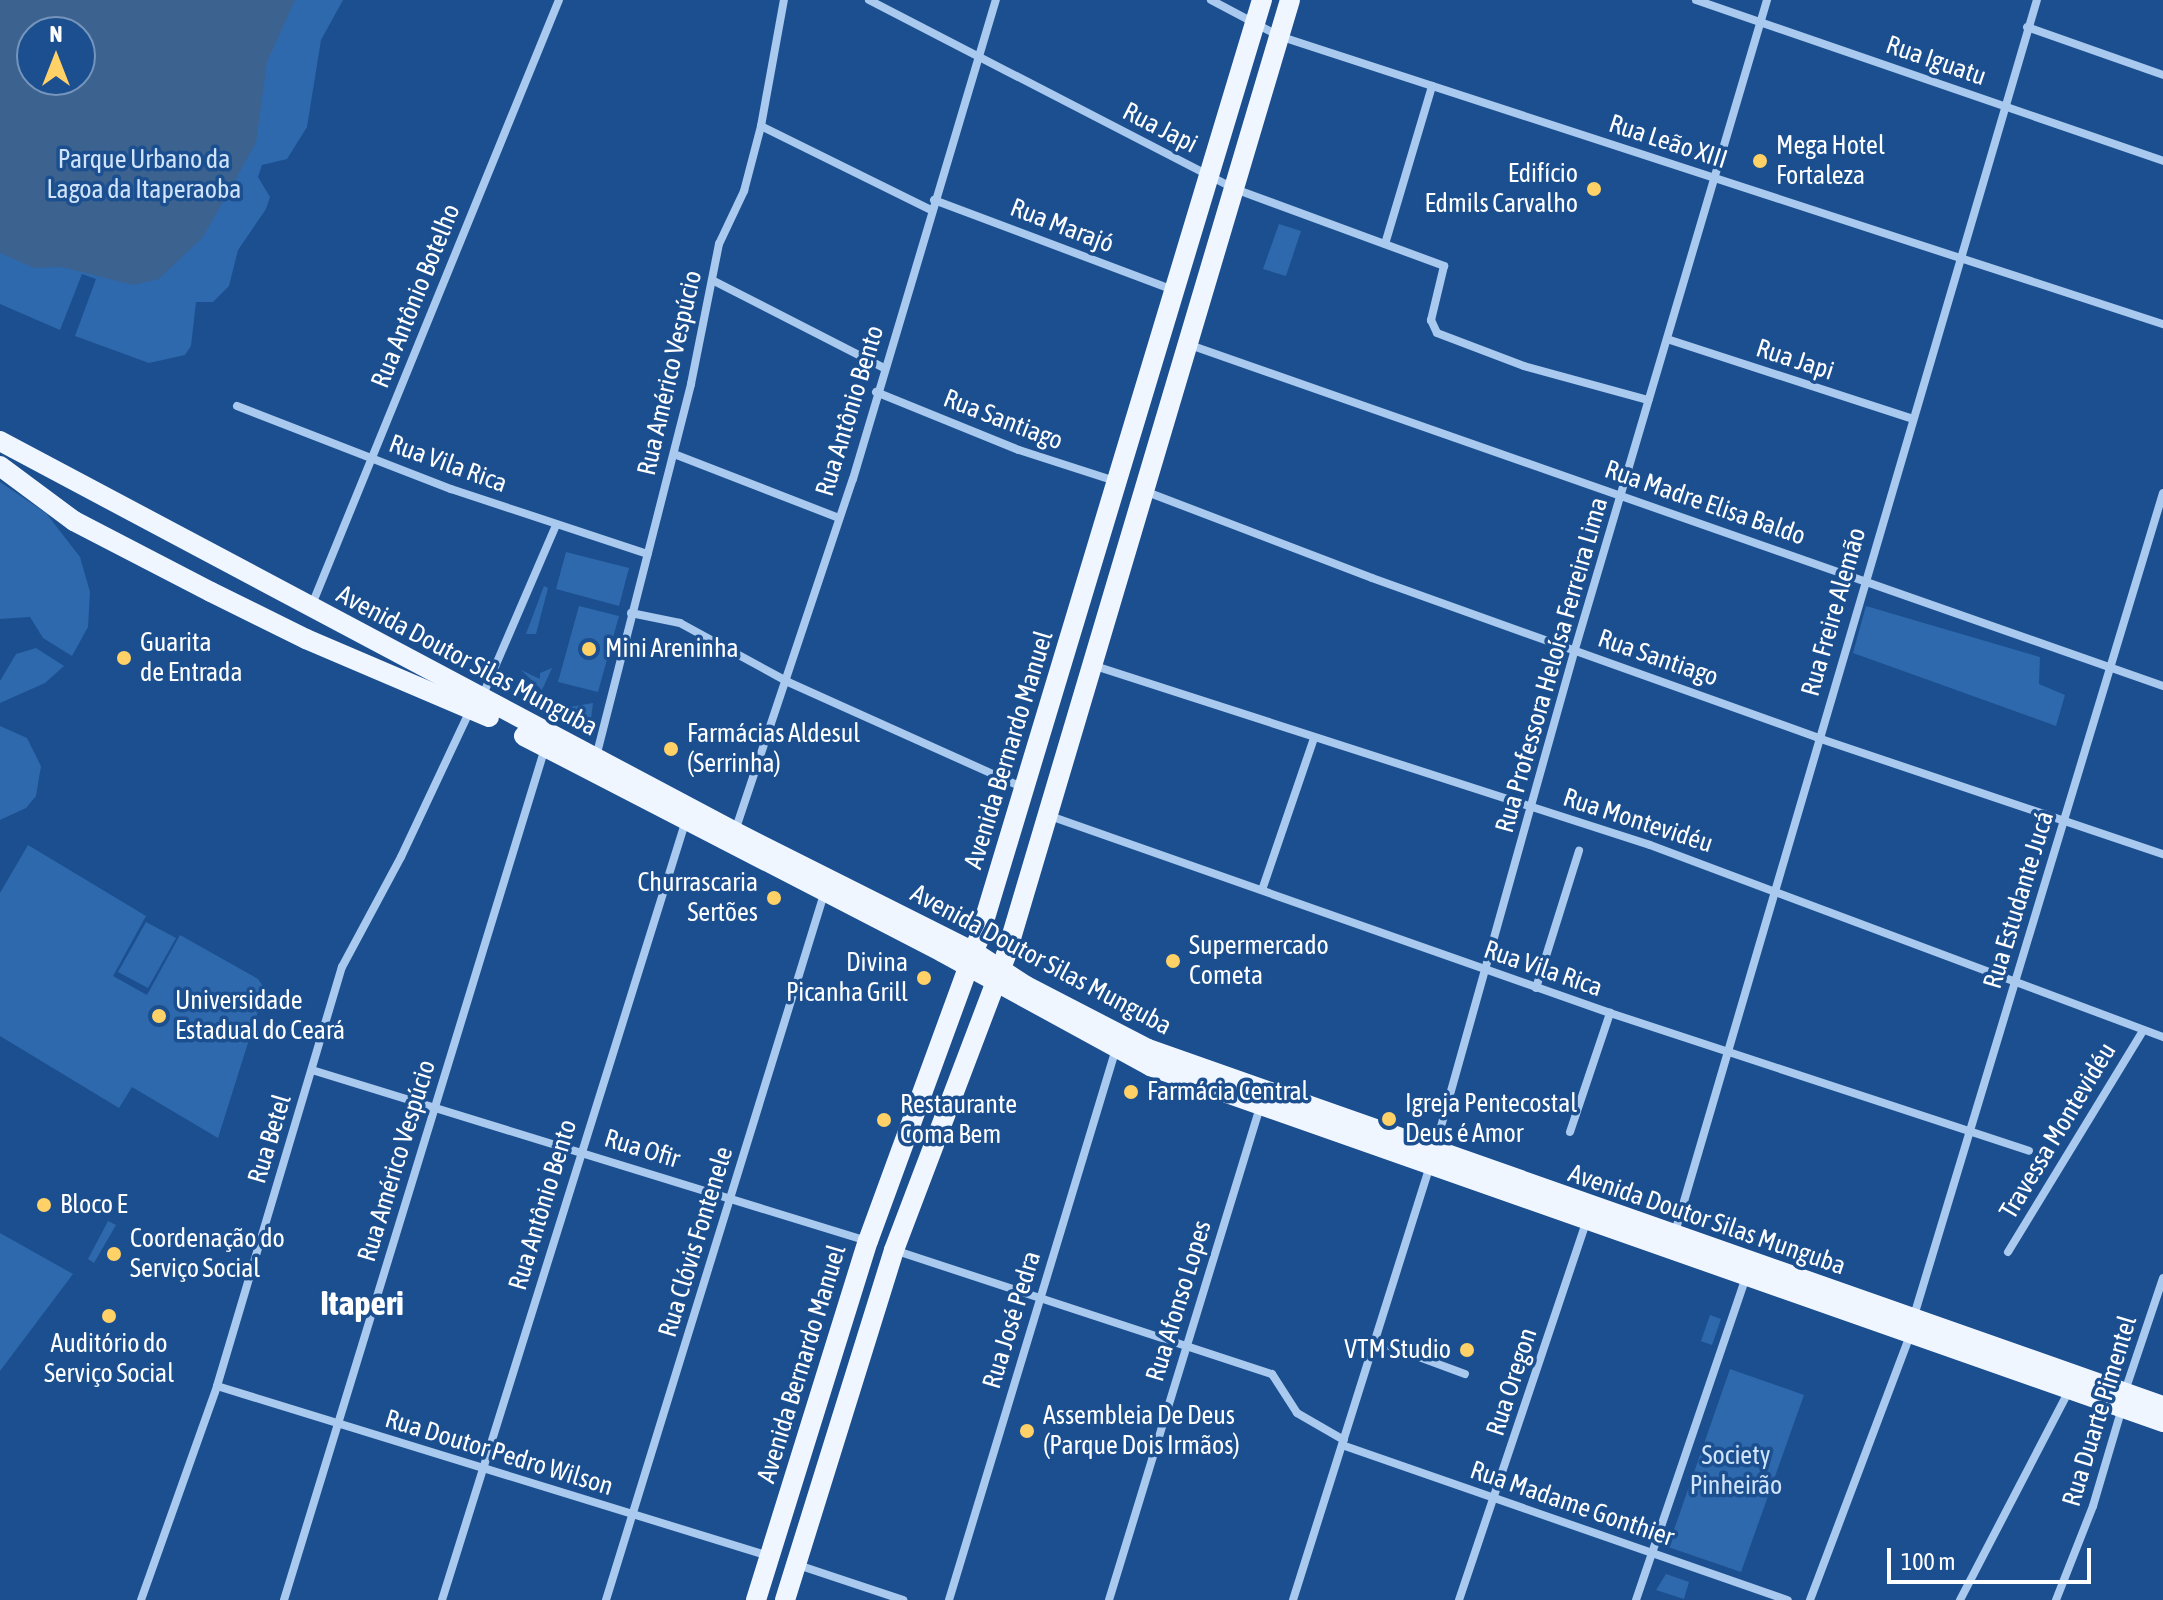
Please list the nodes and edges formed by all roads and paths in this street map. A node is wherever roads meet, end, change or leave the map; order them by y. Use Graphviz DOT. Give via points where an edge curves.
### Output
graph roads {
  1 [pos="559,0"];
  2 [pos="784,0"];
  3 [pos="869,0"];
  4 [pos="996,0"];
  5 [pos="1211,0"];
  6 [pos="1262,0"];
  7 [pos="1290,0"];
  8 [pos="1696,0"];
  9 [pos="1767,0"];
  10 [pos="2037,0"];
  11 [pos="1761,21"];
  12 [pos="1254,24"];
  13 [pos="2027,27"];
  14 [pos="1279,36"];
  15 [pos="979,53"];
  16 [pos="2163,75"];
  17 [pos="1432,86"];
  18 [pos="2003,105"];
  19 [pos="761,126"];
  20 [pos="2163,161"];
  21 [pos="1210,176"];
  22 [pos="1715,179"];
  23 [pos="1235,189"];
  24 [pos="934,200"];
  25 [pos="931,210"];
  26 [pos="1385,244"];
  27 [pos="1958,258"];
  28 [pos="712,280"];
  29 [pos="1174,291"];
  30 [pos="2163,324"];
  31 [pos="1667,339"];
  32 [pos="1188,344"];
  33 [pos="884,368"];
  34 [pos="876,392"];
  35 [pos="1648,400"];
  36 [pos="237,406"];
  37 [pos="1910,418"];
  38 [pos="0,441"];
  39 [pos="674,454"];
  40 [pos="370,456"];
  41 [pos="0,466"];
  42 [pos="1117,482"];
  43 [pos="1144,490"];
  44 [pos="2163,493"];
  45 [pos="1621,494"];
  46 [pos="839,518"];
  47 [pos="81,524"];
  48 [pos="556,525"];
  49 [pos="168,533"];
  50 [pos="648,554"];
  51 [pos="1865,580"];
  52 [pos="311,608"];
  53 [pos="631,613"];
  54 [pos="306,639"];
  55 [pos="1575,649"];
  56 [pos="1092,665"];
  57 [pos="2108,667"];
  58 [pos="788,682"];
  59 [pos="2163,686"];
  60 [pos="476,703"];
  61 [pos="1314,738"];
  62 [pos="1818,738"];
  63 [pos="548,740"];
  64 [pos="596,757"];
  65 [pos="1024,788"];
  66 [pos="1531,807"];
  67 [pos="1046,815"];
  68 [pos="685,823"];
  69 [pos="2065,823"];
  70 [pos="735,832"];
  71 [pos="1579,851"];
  72 [pos="2163,854"];
  73 [pos="1774,889"];
  74 [pos="1262,890"];
  75 [pos="824,894"];
  76 [pos="970,959"];
  77 [pos="1486,970"];
  78 [pos="998,977"];
  79 [pos="2014,980"];
  80 [pos="1536,988"];
  81 [pos="1610,1013"];
  82 [pos="2143,1031"];
  83 [pos="2163,1037"];
  84 [pos="1726,1049"];
  85 [pos="1115,1052"];
  86 [pos="312,1070"];
  87 [pos="1260,1106"];
  88 [pos="434,1109"];
  89 [pos="1972,1130"];
  90 [pos="1570,1132"];
  91 [pos="2029,1151"];
  92 [pos="580,1152"];
  93 [pos="1431,1159"];
  94 [pos="730,1197"];
  95 [pos="1586,1221"];
  96 [pos="1674,1236"];
  97 [pos="868,1241"];
  98 [pos="894,1250"];
  99 [pos="2008,1252"];
  100 [pos="2163,1278"];
  101 [pos="1745,1279"];
  102 [pos="1039,1296"];
  103 [pos="1912,1327"];
  104 [pos="1373,1340"];
  105 [pos="1187,1347"];
  106 [pos="1465,1374"];
  107 [pos="217,1386"];
  108 [pos="2070,1391"];
  109 [pos="2123,1401"];
  110 [pos="2163,1406"];
  111 [pos="2163,1422"];
  112 [pos="337,1424"];
  113 [pos="1343,1442"];
  114 [pos="483,1468"];
  115 [pos="1496,1499"];
  116 [pos="632,1514"];
  117 [pos="1653,1552"];
  118 [pos="770,1556"];
  119 [pos="796,1564"];
  120 [pos="2056,1598"];
  121 [pos="142,1599"];
  122 [pos="284,1600"];
  123 [pos="442,1600"];
  124 [pos="606,1600"];
  125 [pos="756,1600"];
  126 [pos="785,1600"];
  127 [pos="903,1600"];
  128 [pos="949,1600"];
  129 [pos="1109,1600"];
  130 [pos="1293,1600"];
  131 [pos="1459,1600"];
  132 [pos="1636,1600"];
  133 [pos="1788,1600"];
  134 [pos="1810,1600"];
  135 [pos="1960,1600"];
  136 [pos="2068,1600"];
  1 -- 40 [label="street, Rua Antônio Botelho"];
  2 -- 19 [label="street, Rua Américo Vespúcio"];
  3 -- 15 [label="street, Rua Japi"];
  4 -- 15 [label="street, Rua Antônio Bento"];
  5 -- 12 [label="street, Rua Leão XIII"];
  6 -- 12 [label="main road, Avenida Bernardo Manuel"];
  7 -- 14 [label="main road, Avenida Bernardo Manuel"];
  8 -- 11 [label="street, Rua Iguatu"];
  9 -- 11 [label="street, Rua Professora Heloísa Ferreira Lima"];
  10 -- 13 [label="street, Rua Freire Alemão"];
  11 -- 18 [label="street, Rua Iguatu"];
  11 -- 22 [label="street, Rua Professora Heloísa Ferreira Lima"];
  12 -- 14 [label="street, Rua Leão XIII"];
  12 -- 21 [label="main road, Avenida Bernardo Manuel"];
  13 -- 16 [label="street"];
  13 -- 18 [label="street, Rua Freire Alemão"];
  14 -- 17 [label="street, Rua Leão XIII"];
  14 -- 23 [label="main road, Avenida Bernardo Manuel"];
  15 -- 21 [label="street, Rua Japi"];
  15 -- 24 [label="street, Rua Antônio Bento"];
  17 -- 22 [label="street, Rua Leão XIII"];
  17 -- 26 [label="street"];
  18 -- 20 [label="street, Rua Iguatu"];
  18 -- 27 [label="street, Rua Freire Alemão"];
  19 -- 25 [label="street"];
  19 -- 28 [label="street, Rua Américo Vespúcio" via="744,191 726,222"];
  21 -- 23 [label="street, Rua Japi"];
  21 -- 29 [label="main road, Avenida Bernardo Manuel"];
  22 -- 27 [label="street, Rua Leão XIII"];
  22 -- 31 [label="street, Rua Professora Heloísa Ferreira Lima"];
  23 -- 26 [label="street, Rua Japi"];
  23 -- 32 [label="main road, Avenida Bernardo Manuel"];
  24 -- 25 [label="street, Rua Antônio Bento"];
  24 -- 29 [label="street, Rua Marajó"];
  25 -- 33 [label="street, Rua Antônio Bento"];
  26 -- 35 [label="street, Rua Japi" via="1444,266 1431,327 1524,366"];
  27 -- 30 [label="street, Rua Leão XIII"];
  27 -- 37 [label="street, Rua Freire Alemão"];
  28 -- 33 [label="street"];
  28 -- 39 [label="street, Rua Américo Vespúcio"];
  29 -- 42 [label="main road, Avenida Bernardo Manuel"];
  31 -- 35 [label="street, Rua Professora Heloísa Ferreira Lima"];
  31 -- 37 [label="street, Rua Japi"];
  32 -- 43 [label="main road, Avenida Bernardo Manuel"];
  32 -- 45 [label="street, Rua Madre Elisa Baldo"];
  33 -- 34 [label="street, Rua Antônio Bento"];
  34 -- 42 [label="street, Rua Santiago" via="1019,450"];
  34 -- 46 [label="street, Rua Antônio Bento"];
  35 -- 45 [label="street, Rua Professora Heloísa Ferreira Lima"];
  36 -- 40 [label="street, Rua Vila Rica"];
  37 -- 51 [label="street, Rua Freire Alemão"];
  38 -- 49 [label="main road, Avenida Doutor Silas Munguba"];
  39 -- 46 [label="street"];
  39 -- 50 [label="street, Rua Américo Vespúcio"];
  40 -- 48 [label="street, Rua Vila Rica"];
  40 -- 52 [label="street, Rua Antônio Botelho"];
  41 -- 47 [label="main road, Avenida Doutor Silas Munguba"];
  42 -- 65 [label="main road, Avenida Bernardo Manuel"];
  43 -- 55 [label="street, Rua Santiago"];
  43 -- 56 [label="main road, Avenida Bernardo Manuel"];
  44 -- 57 [label="street, Rua Estudante Jucá"];
  45 -- 51 [label="street, Rua Madre Elisa Baldo"];
  45 -- 55 [label="street, Rua Professora Heloísa Ferreira Lima"];
  46 -- 58 [label="street, Rua Antônio Bento"];
  47 -- 49 [label="main road" via="98,511 141,532"];
  47 -- 54 [label="main road, Avenida Doutor Silas Munguba"];
  48 -- 50 [label="street, Rua Vila Rica"];
  48 -- 60 [label="street, Rua Betel"];
  49 -- 52 [label="main road, Avenida Doutor Silas Munguba"];
  50 -- 53 [label="street, Rua Américo Vespúcio"];
  51 -- 57 [label="street, Rua Madre Elisa Baldo"];
  51 -- 62 [label="street, Rua Freire Alemão"];
  52 -- 54 [label="main road"];
  52 -- 60 [label="main road, Avenida Doutor Silas Munguba"];
  53 -- 58 [label="street" via="680,623"];
  53 -- 64 [label="street, Rua Américo Vespúcio"];
  54 -- 60 [label="main road, Avenida Doutor Silas Munguba"];
  55 -- 62 [label="street, Rua Santiago"];
  55 -- 66 [label="street, Rua Professora Heloísa Ferreira Lima"];
  56 -- 61 [label="street, Rua Montevidéu"];
  56 -- 67 [label="main road, Avenida Bernardo Manuel"];
  57 -- 59 [label="street, Rua Madre Elisa Baldo"];
  57 -- 69 [label="street, Rua Estudante Jucá"];
  58 -- 65 [label="street"];
  58 -- 70 [label="street, Rua Antônio Bento"];
  60 -- 63 [label="main road, Avenida Doutor Silas Munguba"];
  60 -- 86 [label="street, Rua Betel" via="401,857 353,940"];
  61 -- 66 [label="street, Rua Montevidéu"];
  61 -- 74 [label="street"];
  62 -- 69 [label="street, Rua Santiago"];
  62 -- 73 [label="street, Rua Freire Alemão"];
  63 -- 64 [label="main road, Avenida Doutor Silas Munguba"];
  63 -- 68 [label="main road, Avenida Doutor Silas Munguba"];
  63 -- 88 [label="street, Rua Américo Vespúcio"];
  64 -- 70 [label="main road, Avenida Doutor Silas Munguba"];
  65 -- 76 [label="main road, Avenida Bernardo Manuel"];
  66 -- 73 [label="street, Rua Montevidéu"];
  66 -- 77 [label="street, Rua Professora Heloísa Ferreira Lima"];
  67 -- 74 [label="street, Rua Vila Rica"];
  67 -- 78 [label="main road, Avenida Bernardo Manuel"];
  68 -- 75 [label="main road, Avenida Doutor Silas Munguba"];
  68 -- 92 [label="street, Rua Antônio Bento"];
  69 -- 72 [label="street, Rua Santiago"];
  69 -- 79 [label="street, Rua Estudante Jucá"];
  70 -- 76 [label="main road, Avenida Doutor Silas Munguba"];
  71 -- 80 [label="street"];
  73 -- 79 [label="street, Rua Montevidéu"];
  73 -- 84 [label="street, Rua Freire Alemão"];
  74 -- 77 [label="street, Rua Vila Rica"];
  75 -- 76 [label="main road, Avenida Doutor Silas Munguba"];
  75 -- 94 [label="street, Rua Clóvis Fontenele"];
  76 -- 78 [label="main road, Avenida Doutor Silas Munguba"];
  76 -- 97 [label="main road, Avenida Bernardo Manuel"];
  77 -- 80 [label="street, Rua Vila Rica"];
  77 -- 93 [label="street, Rua Professora Heloísa Ferreira Lima"];
  78 -- 85 [label="main road, Avenida Doutor Silas Munguba"];
  78 -- 93 [label="main road, Avenida Doutor Silas Munguba" via="1148,1049"];
  78 -- 98 [label="main road, Avenida Bernardo Manuel"];
  79 -- 82 [label="street, Rua Montevidéu"];
  79 -- 89 [label="street, Rua Estudante Jucá"];
  80 -- 81 [label="street, Rua Vila Rica"];
  81 -- 84 [label="street, Rua Vila Rica"];
  81 -- 90 [label="street"];
  82 -- 83 [label="street, Rua Montevidéu"];
  82 -- 99 [label="street, Travessa Montevidéu"];
  84 -- 89 [label="street, Rua Vila Rica"];
  84 -- 96 [label="street, Rua Freire Alemão"];
  85 -- 87 [label="main road, Avenida Doutor Silas Munguba"];
  85 -- 102 [label="street, Rua José Pedra"];
  86 -- 88 [label="street, Rua Ofir"];
  86 -- 107 [label="street, Rua Betel"];
  87 -- 93 [label="main road, Avenida Doutor Silas Munguba"];
  87 -- 105 [label="street, Rua Afonso Lopes"];
  88 -- 92 [label="street, Rua Ofir"];
  88 -- 112 [label="street, Rua Américo Vespúcio"];
  89 -- 91 [label="street, Rua Vila Rica"];
  89 -- 103 [label="street, Rua Estudante Jucá"];
  92 -- 94 [label="street, Rua Ofir"];
  92 -- 114 [label="street, Rua Antônio Bento"];
  93 -- 95 [label="main road, Avenida Doutor Silas Munguba"];
  93 -- 96 [label="main road, Avenida Doutor Silas Munguba"];
  93 -- 104 [label="street, Rua Professora Heloísa Ferreira Lima"];
  94 -- 97 [label="street, Rua Ofir"];
  94 -- 116 [label="street, Rua Clóvis Fontenele"];
  95 -- 101 [label="main road, Avenida Doutor Silas Munguba"];
  95 -- 115 [label="street, Rua Oregon"];
  96 -- 103 [label="main road, Avenida Doutor Silas Munguba"];
  97 -- 118 [label="main road, Avenida Bernardo Manuel"];
  98 -- 102 [label="street"];
  98 -- 119 [label="main road, Avenida Bernardo Manuel"];
  100 -- 109 [label="street, Rua Duarte Pimentel"];
  101 -- 103 [label="main road, Avenida Doutor Silas Munguba"];
  101 -- 117 [label="street"];
  102 -- 105 [label="street"];
  102 -- 128 [label="street, Rua José Pedra"];
  103 -- 108 [label="main road, Avenida Doutor Silas Munguba"];
  103 -- 109 [label="main road, Avenida Doutor Silas Munguba"];
  103 -- 134 [label="street, Rua Estudante Jucá"];
  104 -- 106 [label="street"];
  104 -- 113 [label="street, Rua Professora Heloísa Ferreira Lima"];
  105 -- 113 [label="street" via="1272,1374 1297,1413"];
  105 -- 129 [label="street, Rua Afonso Lopes"];
  107 -- 112 [label="street, Rua Doutor Pedro Wilson"];
  107 -- 121 [label="street, Rua Betel"];
  108 -- 109 [label="main road, Avenida Doutor Silas Munguba"];
  108 -- 135 [label="street"];
  109 -- 110 [label="main road, Avenida Doutor Silas Munguba"];
  109 -- 111 [label="main road, Avenida Doutor Silas Munguba"];
  109 -- 120 [label="street, Rua Duarte Pimentel" via="2093,1506"];
  112 -- 114 [label="street, Rua Doutor Pedro Wilson"];
  112 -- 122 [label="street, Rua Américo Vespúcio"];
  113 -- 115 [label="street, Rua Madame Gonthier"];
  113 -- 130 [label="street, Rua Professora Heloísa Ferreira Lima"];
  114 -- 116 [label="street, Rua Doutor Pedro Wilson"];
  114 -- 123 [label="street, Rua Antônio Bento"];
  115 -- 117 [label="street, Rua Madame Gonthier"];
  115 -- 131 [label="street, Rua Oregon"];
  116 -- 118 [label="street, Rua Doutor Pedro Wilson"];
  116 -- 124 [label="street, Rua Clóvis Fontenele"];
  117 -- 132 [label="street"];
  117 -- 133 [label="street, Rua Madame Gonthier"];
  118 -- 125 [label="main road, Avenida Bernardo Manuel"];
  119 -- 126 [label="main road, Avenida Bernardo Manuel"];
  119 -- 127 [label="street"];
  120 -- 136 [label="street"];
}
